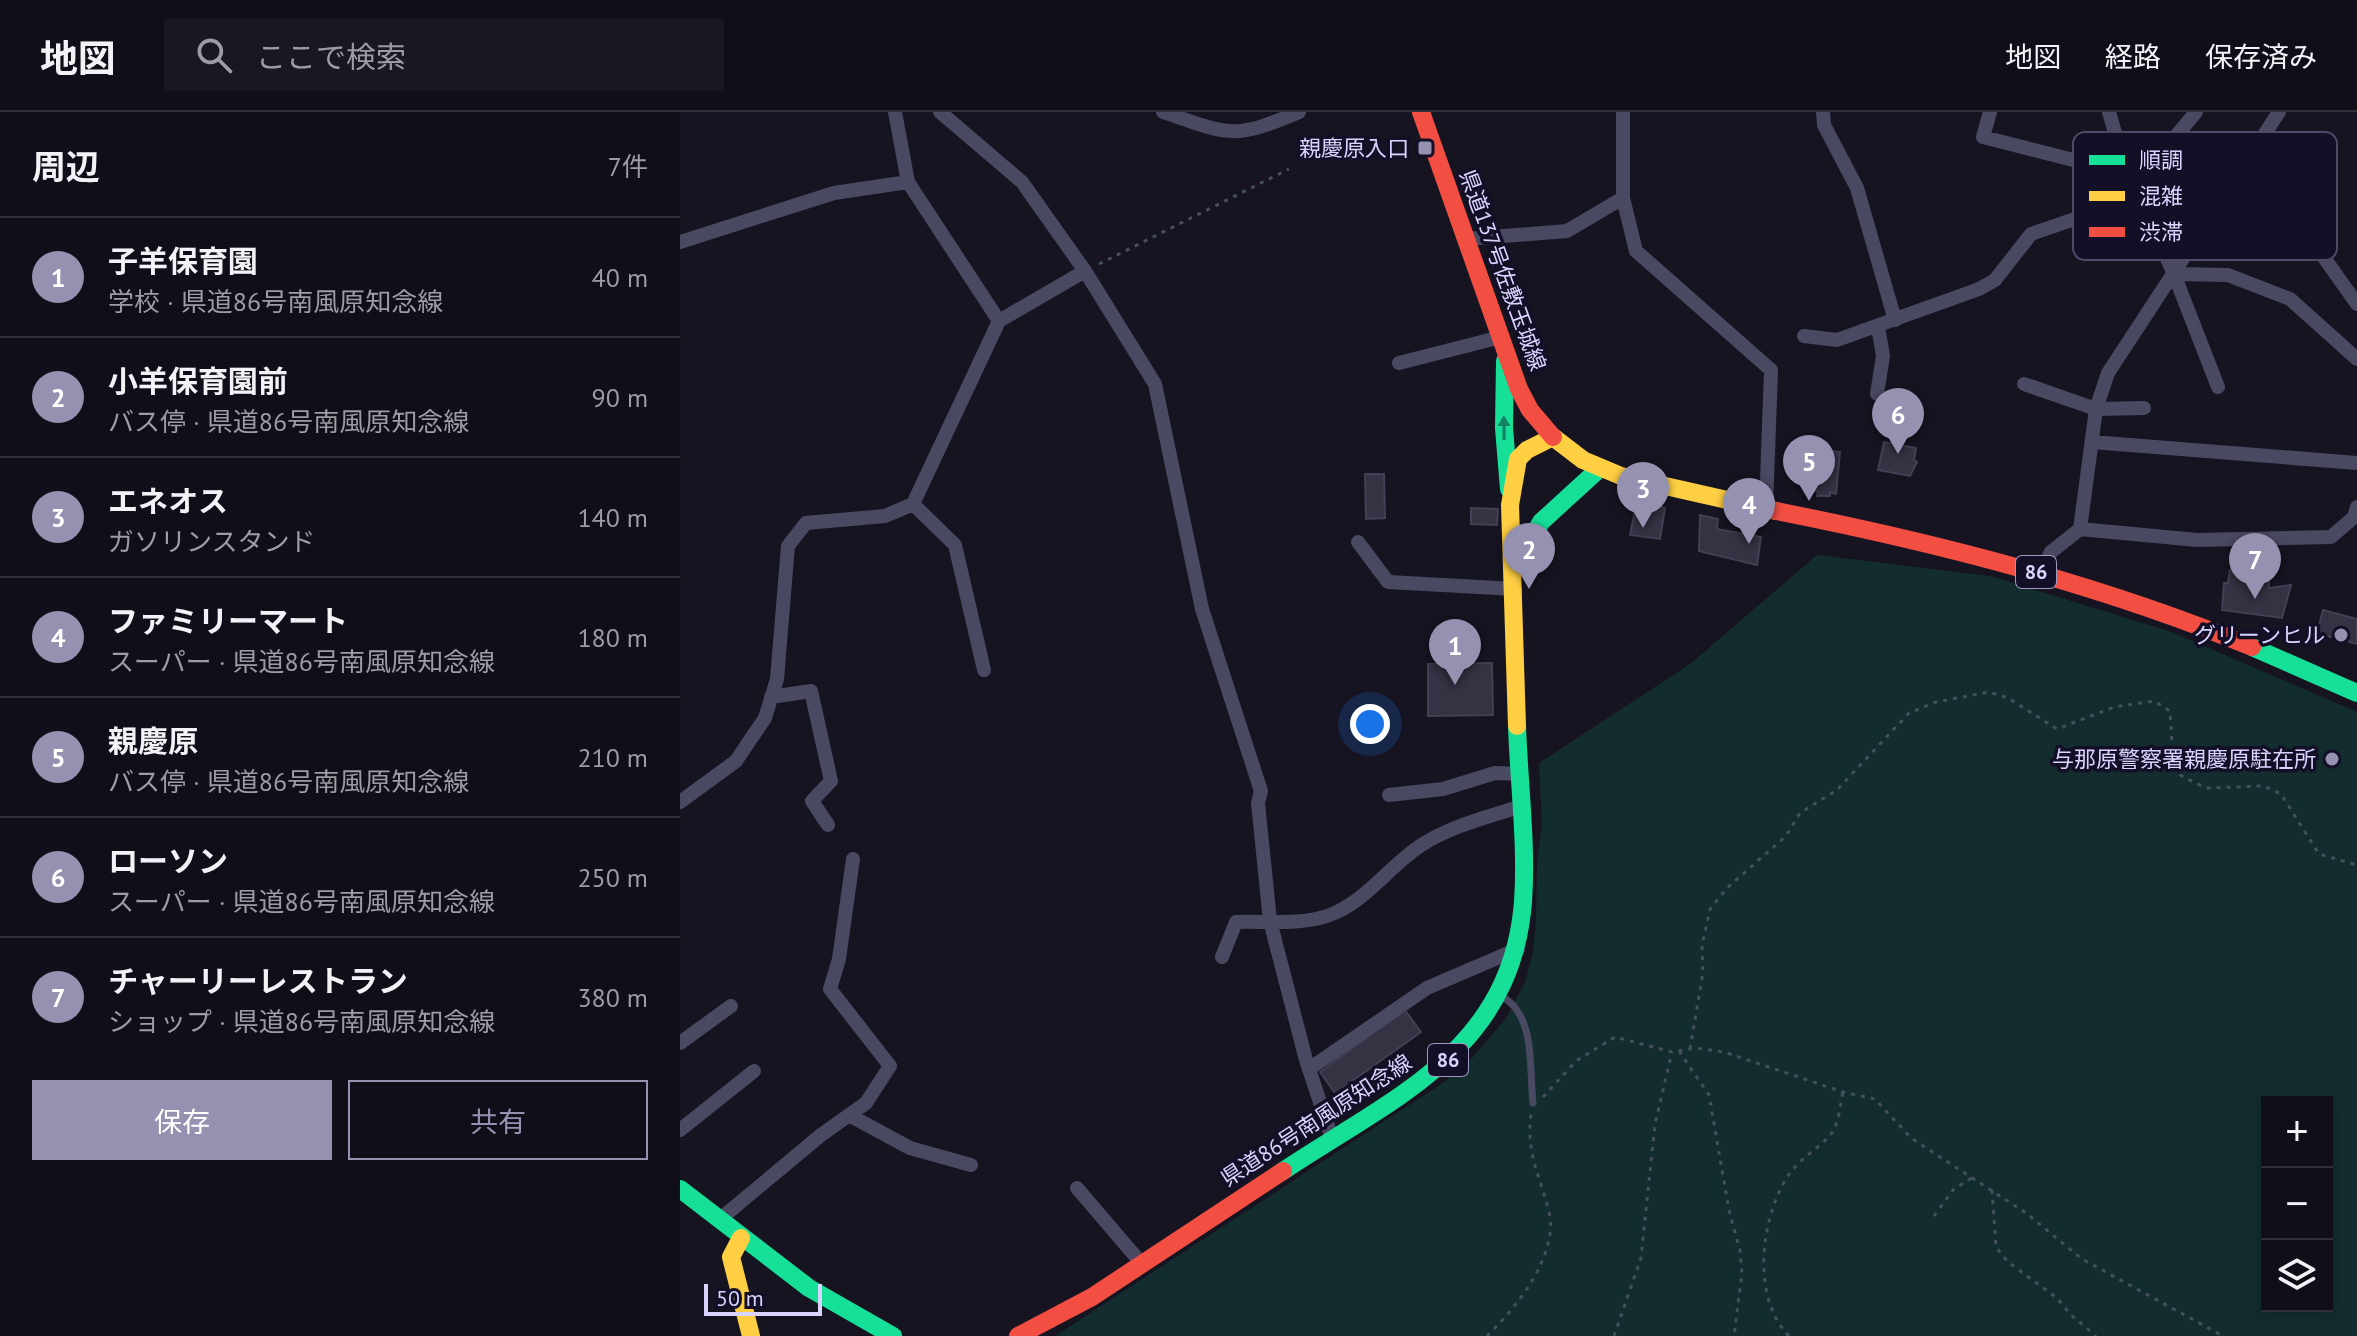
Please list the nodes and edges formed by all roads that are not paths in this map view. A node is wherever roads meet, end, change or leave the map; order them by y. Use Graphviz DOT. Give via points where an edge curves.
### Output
graph roads {
  1 [pos="895,112"];
  2 [pos="940,112"];
  3 [pos="1163,112"];
  4 [pos="1299,112"];
  5 [pos="1623,112"];
  6 [pos="1823,112"];
  7 [pos="1990,112"];
  8 [pos="2109,112"];
  9 [pos="2196,112"];
  10 [pos="2279,112"];
  11 [pos="1416,113"];
  12 [pos="2114,132"];
  13 [pos="2179,132"];
  14 [pos="2266,132"];
  15 [pos="2073,160"];
  16 [pos="908,182"];
  17 [pos="1623,198"];
  18 [pos="2073,220"];
  19 [pos="1466,239"];
  20 [pos="680,242"];
  21 [pos="2168,260"];
  22 [pos="2183,260"];
  23 [pos="2326,260"];
  24 [pos="1085,271"];
  25 [pos="2174,274"];
  26 [pos="2357,304"];
  27 [pos="1895,320"];
  28 [pos="999,321"];
  29 [pos="1878,326"];
  30 [pos="1804,336"];
  31 [pos="1503,345"];
  32 [pos="2357,359"];
  33 [pos="1399,363"];
  34 [pos="2024,384"];
  35 [pos="2218,387"];
  36 [pos="1877,394"];
  37 [pos="2144,408"];
  38 [pos="2096,409"];
  39 [pos="1553,437"];
  40 [pos="2092,442"];
  41 [pos="2357,463"];
  42 [pos="1599,469"];
  43 [pos="913,504"];
  44 [pos="1510,505"];
  45 [pos="2357,507"];
  46 [pos="1766,508"];
  47 [pos="2080,529"];
  48 [pos="1358,542"];
  49 [pos="2040,574"];
  50 [pos="1515,580"];
  51 [pos="984,670"];
  52 [pos="2357,693"];
  53 [pos="771,697"];
  54 [pos="1521,774"];
  55 [pos="1389,795"];
  56 [pos="680,802"];
  57 [pos="1522,806"];
  58 [pos="828,825"];
  59 [pos="853,859"];
  60 [pos="1270,921"];
  61 [pos="1518,949"];
  62 [pos="1222,957"];
  63 [pos="1501,996"];
  64 [pos="731,1006"];
  65 [pos="680,1043"];
  66 [pos="1309,1069"];
  67 [pos="754,1071"];
  68 [pos="1533,1103"];
  69 [pos="849,1115"];
  70 [pos="680,1130"];
  71 [pos="1332,1138"];
  72 [pos="971,1165"];
  73 [pos="1077,1188"];
  74 [pos="680,1189"];
  75 [pos="719,1220"];
  76 [pos="741,1238"];
  77 [pos="1142,1264"];
  78 [pos="751,1336"];
  79 [pos="893,1336"];
  80 [pos="1018,1336"];
  1 -- 16 [label="street"];
  2 -- 24 [label="street" via="1022,182"];
  3 -- 4 [label="street" via="1229,133 1250,132"];
  5 -- 17 [label="street"];
  6 -- 27 [label="street" via="1824,125 1857,188"];
  7 -- 15 [label="street" via="1983,137"];
  8 -- 12 [label="street"];
  9 -- 13 [label="street"];
  10 -- 14 [label="street"];
  11 -- 19 [label="main road, 県道137号佐敷玉城線"];
  16 -- 20 [label="street" via="834,193"];
  16 -- 28 [label="street"];
  17 -- 19 [label="street" via="1567,231"];
  17 -- 46 [label="street" via="1636,251 1771,370"];
  18 -- 27 [label="street" via="2031,234 1995,280"];
  19 -- 31 [label="main road, 県道137号佐敷玉城線"];
  21 -- 25 [label="street"];
  22 -- 25 [label="street"];
  23 -- 26 [label="street"];
  24 -- 28 [label="street"];
  24 -- 60 [label="street" via="1155,384 1202,609 1261,791"];
  25 -- 32 [label="street" via="2228,275 2290,299"];
  25 -- 35 [label="street"];
  25 -- 38 [label="street" via="2108,373"];
  27 -- 29 [label="street"];
  28 -- 43 [label="street"];
  29 -- 30 [label="street" via="1837,340"];
  29 -- 36 [label="street" via="1883,356"];
  31 -- 33 [label="street"];
  31 -- 39 [label="main road, 県道137号佐敷玉城線" via="1524,399"];
  44 -- 31 [label="main road, one-way"];
  34 -- 38 [label="street"];
  37 -- 38 [label="street"];
  38 -- 40 [label="street"];
  39 -- 42 [label="main road, 86"];
  39 -- 44 [label="main road, 県道86号南風原知念線 / 86" via="1518,459"];
  40 -- 41 [label="street"];
  40 -- 47 [label="street"];
  42 -- 46 [label="main road, 86"];
  42 -- 50 [label="main road, 県道86号南風原知念線 / 86" via="1538,524 1524,544"];
  43 -- 51 [label="street" via="955,545"];
  43 -- 53 [label="street" via="885,516 806,523 788,546"];
  44 -- 50 [label="main road, 県道86号南風原知念線 / 86"];
  45 -- 47 [label="street" via="2354,517 2331,537 2197,540"];
  46 -- 49 [label="main road, 86"];
  47 -- 49 [label="street" via="2051,552"];
  48 -- 50 [label="street" via="1388,582"];
  49 -- 52 [label="main road, 86" via="2179,620"];
  50 -- 54 [label="main road, 県道86号南風原知念線 / 86"];
  53 -- 56 [label="street" via="765,718 736,761"];
  53 -- 58 [label="street" via="811,691 831,781 812,801"];
  54 -- 55 [label="street" via="1495,773 1443,789"];
  54 -- 57 [label="main road, 県道86号南風原知念線 / 86"];
  57 -- 60 [label="street" via="1421,845 1352,905 1325,917"];
  57 -- 61 [label="main road, 県道86号南風原知念線 / 86"];
  59 -- 69 [label="street" via="830,989 890,1066 866,1103"];
  60 -- 62 [label="street" via="1236,922"];
  60 -- 66 [label="street"];
  61 -- 63 [label="main road, 県道86号南風原知念線 / 86"];
  61 -- 66 [label="street" via="1427,988"];
  63 -- 68 [label="lane" via="1518,1009 1525,1024"];
  63 -- 71 [label="main road, 県道86号南風原知念線 / 86" via="1453,1056"];
  64 -- 65 [label="street"];
  66 -- 71 [label="street"];
  67 -- 70 [label="street"];
  69 -- 72 [label="street" via="910,1148"];
  69 -- 75 [label="street"];
  71 -- 77 [label="main road, 県道86号南風原知念線 / 86"];
  73 -- 77 [label="street"];
  74 -- 75 [label="main road"];
  75 -- 76 [label="main road"];
  76 -- 78 [label="main road" via="731,1257"];
  76 -- 79 [label="main road" via="858,1320"];
  77 -- 80 [label="main road, 県道86号南風原知念線 / 86" via="1064,1314"];
}
